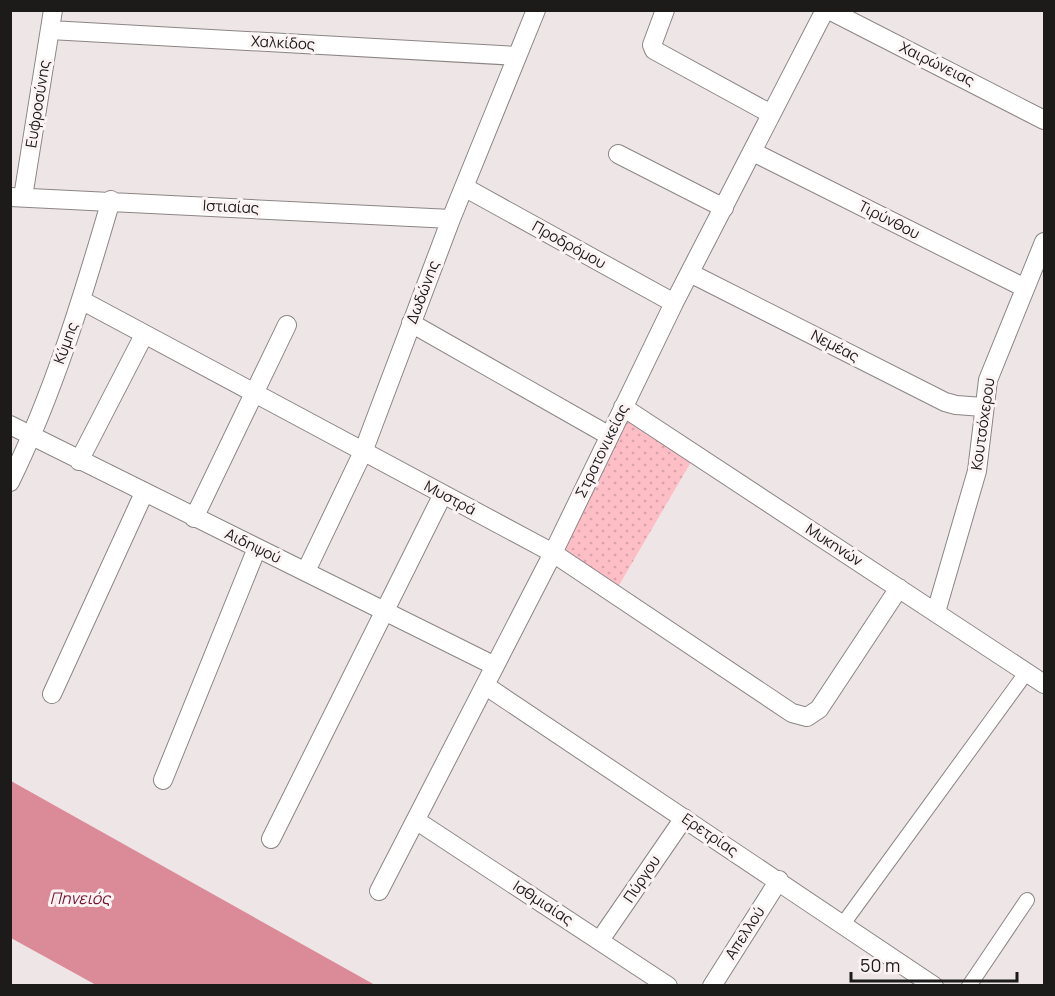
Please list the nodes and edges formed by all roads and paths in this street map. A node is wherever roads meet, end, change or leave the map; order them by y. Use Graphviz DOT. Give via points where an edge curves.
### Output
graph roads {
  1 [pos="53,10"];
  2 [pos="536,10"];
  3 [pos="665,10"];
  4 [pos="827,10"];
  5 [pos="50,30"];
  6 [pos="516,56"];
  7 [pos="771,114"];
  8 [pos="1044,120"];
  9 [pos="753,152"];
  10 [pos="618,154"];
  11 [pos="464,187"];
  12 [pos="17,197"];
  13 [pos="111,200"];
  14 [pos="724,208"];
  15 [pos="451,219"];
  16 [pos="1044,242"];
  17 [pos="690,273"];
  18 [pos="1025,288"];
  19 [pos="81,300"];
  20 [pos="674,303"];
  21 [pos="411,323"];
  22 [pos="287,325"];
  23 [pos="144,334"];
  24 [pos="253,393"];
  25 [pos="623,406"];
  26 [pos="983,407"];
  27 [pos="10,425"];
  28 [pos="609,435"];
  29 [pos="33,436"];
  30 [pos="363,452"];
  31 [pos="79,461"];
  32 [pos="10,482"];
  33 [pos="144,493"];
  34 [pos="443,494"];
  35 [pos="194,518"];
  36 [pos="257,548"];
  37 [pos="553,553"];
  38 [pos="306,571"];
  39 [pos="899,588"];
  40 [pos="387,611"];
  41 [pos="936,612"];
  42 [pos="495,666"];
  43 [pos="1026,673"];
  44 [pos="1044,684"];
  45 [pos="486,686"];
  46 [pos="52,694"];
  47 [pos="162,780"];
  48 [pos="684,818"];
  49 [pos="417,821"];
  50 [pos="271,839"];
  51 [pos="779,880"];
  52 [pos="379,891"];
  53 [pos="1027,900"];
  54 [pos="843,924"];
  55 [pos="600,940"];
  56 [pos="668,986"];
  57 [pos="711,986"];
  58 [pos="934,986"];
  59 [pos="969,986"];
  1 -- 5 [label="street, Ευφροσύνης"];
  2 -- 6 [label="street, Δωδώνης"];
  3 -- 7 [label="street" via="652,45 654,50"];
  4 -- 7 [label="street, Στρατονικείας"];
  4 -- 8 [label="street, Χαιρώνειας"];
  5 -- 6 [label="street, Χαλκίδος"];
  5 -- 12 [label="street, Ευφροσύνης"];
  6 -- 11 [label="street, Δωδώνης"];
  7 -- 9 [label="street, Στρατονικείας"];
  9 -- 14 [label="street, Στρατονικείας"];
  9 -- 18 [label="street, Τιρύνθου"];
  10 -- 14 [label="street"];
  11 -- 15 [label="street, Δωδώνης"];
  11 -- 20 [label="street, Προδρόμου"];
  12 -- 13 [label="street, Ιστιαίας"];
  13 -- 15 [label="street, Ιστιαίας"];
  13 -- 19 [label="street, Κύμης"];
  14 -- 17 [label="street, Στρατονικείας"];
  15 -- 21 [label="street, Δωδώνης"];
  16 -- 18 [label="street, Κουτσόχερου"];
  17 -- 20 [label="street, Στρατονικείας"];
  17 -- 26 [label="street, Νεμέας" via="945,402"];
  18 -- 26 [label="street, Κουτσόχερου" via="993,365"];
  19 -- 23 [label="street, Μυστρά"];
  19 -- 29 [label="street, Κύμης"];
  20 -- 25 [label="street, Στρατονικείας"];
  21 -- 28 [label="street"];
  21 -- 30 [label="street, Δωδώνης"];
  22 -- 24 [label="street"];
  23 -- 24 [label="street, Μυστρά"];
  23 -- 31 [label="street"];
  24 -- 30 [label="street, Μυστρά"];
  24 -- 35 [label="street"];
  25 -- 28 [label="street, Στρατονικείας"];
  25 -- 39 [label="street, Μυκηνών"];
  26 -- 41 [label="street, Κουτσόχερου" via="977,471"];
  27 -- 29 [label="street, Αιδηψού"];
  28 -- 37 [label="street, Στρατονικείας"];
  29 -- 31 [label="street, Αιδηψού"];
  29 -- 32 [label="street, Κύμης"];
  30 -- 34 [label="street, Μυστρά"];
  30 -- 38 [label="street, Δωδώνης"];
  31 -- 33 [label="street, Αιδηψού"];
  33 -- 35 [label="street, Αιδηψού"];
  33 -- 46 [label="street"];
  34 -- 37 [label="street, Μυστρά"];
  34 -- 40 [label="street"];
  35 -- 36 [label="street, Αιδηψού"];
  36 -- 38 [label="street, Αιδηψού"];
  36 -- 47 [label="street"];
  37 -- 39 [label="street, Μυστρά" via="792,713 807,717 819,709"];
  37 -- 42 [label="street, Στρατονικείας"];
  38 -- 40 [label="street, Αιδηψού"];
  39 -- 41 [label="street, Μυκηνών"];
  40 -- 42 [label="street, Αιδηψού"];
  40 -- 50 [label="street"];
  41 -- 43 [label="street, Μυκηνών"];
  42 -- 45 [label="street, Στρατονικείας"];
  43 -- 44 [label="street, Μυκηνών"];
  43 -- 54 [label="street"];
  45 -- 48 [label="street, Ερετρίας"];
  45 -- 49 [label="street, Στρατονικείας"];
  48 -- 51 [label="street, Ερετρίας"];
  48 -- 55 [label="street, Πύργου"];
  49 -- 52 [label="street, Στρατονικείας"];
  49 -- 55 [label="street, Ισθμιαίας"];
  51 -- 54 [label="street, Ερετρίας"];
  51 -- 57 [label="street, Απελλού"];
  53 -- 59 [label="street"];
  54 -- 58 [label="street, Ερετρίας"];
  55 -- 56 [label="street, Ισθμιαίας"];
}
